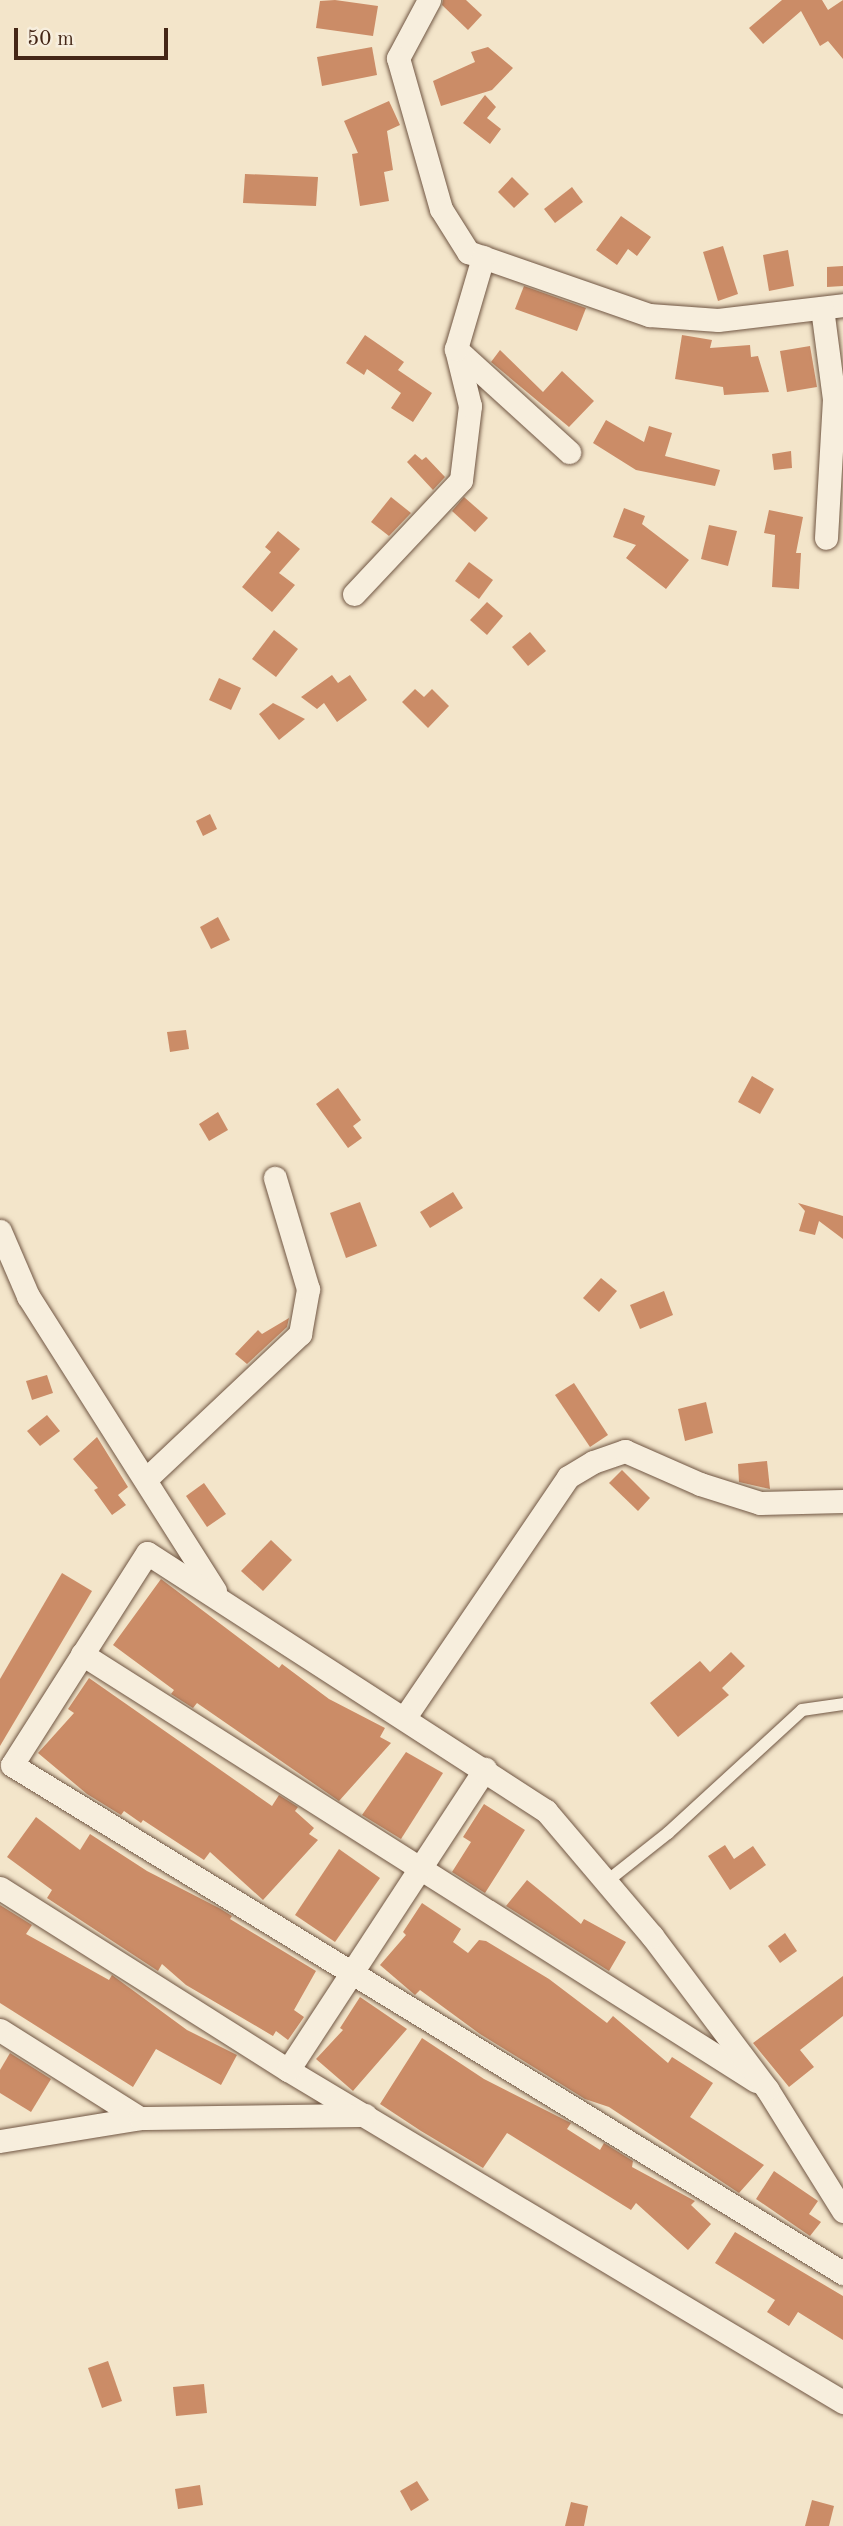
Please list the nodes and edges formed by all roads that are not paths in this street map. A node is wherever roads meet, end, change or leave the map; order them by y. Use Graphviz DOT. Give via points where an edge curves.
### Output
graph roads {
  1 [pos="429,0"];
  2 [pos="483,257"];
  3 [pos="832,306"];
  4 [pos="456,349"];
  5 [pos="569,452"];
  6 [pos="826,538"];
  7 [pos="354,594"];
  8 [pos="275,1178"];
  9 [pos="0,1231"];
  10 [pos="146,1479"];
  11 [pos="843,1501"];
  12 [pos="218,1597"];
  13 [pos="82,1654"];
  14 [pos="843,1704"];
  15 [pos="405,1717"];
  16 [pos="485,1769"];
  17 [pos="420,1869"];
  18 [pos="606,1882"];
  19 [pos="0,1888"];
  20 [pos="351,1972"];
  21 [pos="0,2030"];
  22 [pos="288,2070"];
  23 [pos="767,2088"];
  24 [pos="365,2115"];
  25 [pos="140,2118"];
  26 [pos="0,2141"];
  27 [pos="843,2211"];
  28 [pos="843,2273"];
  29 [pos="843,2402"];
  1 -- 2 [label="street" via="398,58 441,209 468,252"];
  2 -- 3 [label="street" via="649,315 718,320"];
  2 -- 4 [label="street"];
  3 -- 6 [label="street" via="834,399"];
  4 -- 5 [label="street"];
  4 -- 7 [label="street" via="470,406 461,480"];
  8 -- 10 [label="street" via="308,1289 300,1334"];
  9 -- 10 [label="street" via="28,1296"];
  10 -- 12 [label="street"];
  11 -- 15 [label="street" via="760,1503 700,1484 625,1451 593,1462 568,1477"];
  12 -- 13 [label="street" via="147,1553"];
  12 -- 15 [label="street"];
  13 -- 17 [label="street"];
  13 -- 20 [label="street" via="12,1765"];
  14 -- 18 [label="lane" via="802,1710"];
  15 -- 16 [label="street"];
  16 -- 17 [label="street"];
  16 -- 18 [label="street" via="546,1811"];
  17 -- 20 [label="street"];
  17 -- 23 [label="street"];
  18 -- 23 [label="street"];
  19 -- 22 [label="street"];
  20 -- 22 [label="street"];
  20 -- 28 [label="street"];
  21 -- 25 [label="street"];
  22 -- 24 [label="street"];
  23 -- 27 [label="street"];
  24 -- 25 [label="street"];
  24 -- 29 [label="street"];
  25 -- 26 [label="street"];
}
